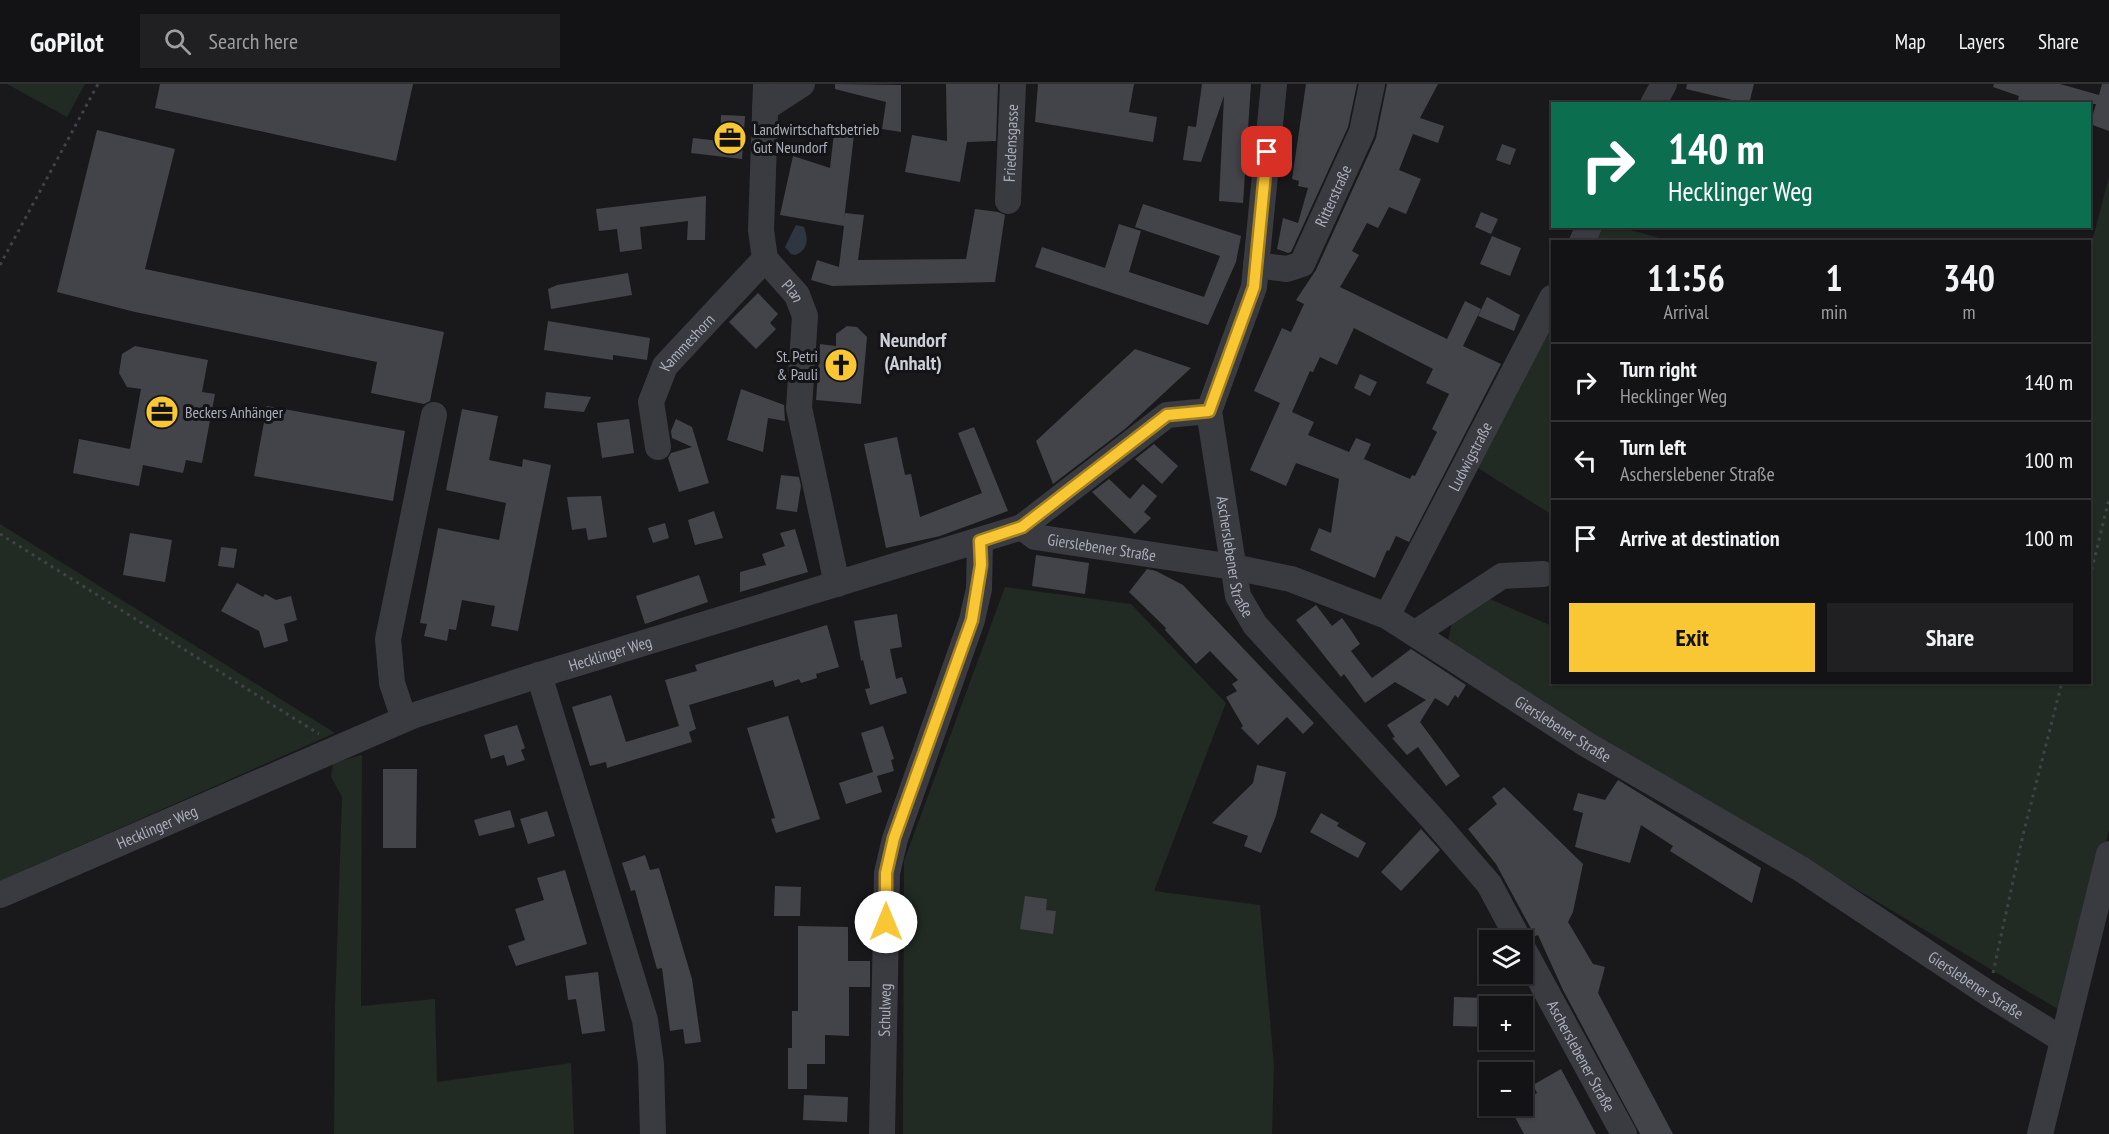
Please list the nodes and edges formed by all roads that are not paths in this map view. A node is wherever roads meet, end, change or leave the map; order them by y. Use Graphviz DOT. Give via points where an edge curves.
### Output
graph roads {
  1 [pos="802,84"];
  2 [pos="1013,84"];
  3 [pos="1274,84"];
  4 [pos="1372,84"];
  5 [pos="1664,84"];
  6 [pos="766,96"];
  7 [pos="1654,102"];
  8 [pos="1008,201"];
  9 [pos="765,259"];
  10 [pos="1256,265"];
  11 [pos="1551,300"];
  12 [pos="1209,411"];
  13 [pos="434,415"];
  14 [pos="658,447"];
  15 [pos="1022,527"];
  16 [pos="980,541"];
  17 [pos="1233,567"];
  18 [pos="1543,574"];
  19 [pos="837,584"];
  20 [pos="1387,616"];
  21 [pos="1417,632"];
  22 [pos="539,675"];
  23 [pos="404,719"];
  24 [pos="2109,854"];
  25 [pos="0,895"];
  26 [pos="1513,930"];
  27 [pos="1533,967"];
  28 [pos="2063,1040"];
  29 [pos="653,1134"];
  30 [pos="882,1134"];
  31 [pos="1624,1134"];
  32 [pos="2040,1134"];
  1 -- 6 [label="street"];
  2 -- 8 [label="street, Friedensgasse"];
  3 -- 10 [label="street, Ascherslebener Straße"];
  4 -- 10 [label="street, Ritterstraße" via="1362,132 1302,264 1287,269"];
  5 -- 7 [label="street"];
  6 -- 9 [label="street" via="761,230"];
  9 -- 14 [label="street, Kammeshorn" via="665,366 651,402"];
  9 -- 19 [label="street, Plan" via="797,296 805,316 799,408"];
  10 -- 12 [label="street, Ascherslebener Straße" via="1247,313"];
  11 -- 20 [label="street, Ludwigstraße"];
  12 -- 15 [label="street, Hecklinger Weg" via="1167,415"];
  12 -- 17 [label="street, Ascherslebener Straße"];
  13 -- 23 [label="street" via="388,639 392,683"];
  15 -- 16 [label="street, Hecklinger Weg"];
  15 -- 17 [label="street, Gierslebener Straße" via="1035,537"];
  16 -- 19 [label="street, Hecklinger Weg"];
  16 -- 30 [label="street, Schulweg" via="980,581 972,620 894,838 886,873"];
  17 -- 20 [label="street, Gierslebener Straße" via="1291,579"];
  17 -- 26 [label="street, Ascherslebener Straße" via="1238,596 1255,626 1488,884"];
  18 -- 21 [label="street" via="1502,576"];
  19 -- 22 [label="street, Hecklinger Weg"];
  20 -- 21 [label="street, Gierslebener Straße"];
  21 -- 28 [label="street, Gierslebener Straße" via="1586,744 1801,869"];
  22 -- 23 [label="street, Hecklinger Weg"];
  22 -- 29 [label="street" via="645,1020"];
  23 -- 25 [label="street, Hecklinger Weg"];
  24 -- 28 [label="street"];
  27 -- 31 [label="street, Ascherslebener Straße"];
  28 -- 32 [label="street"];
}
